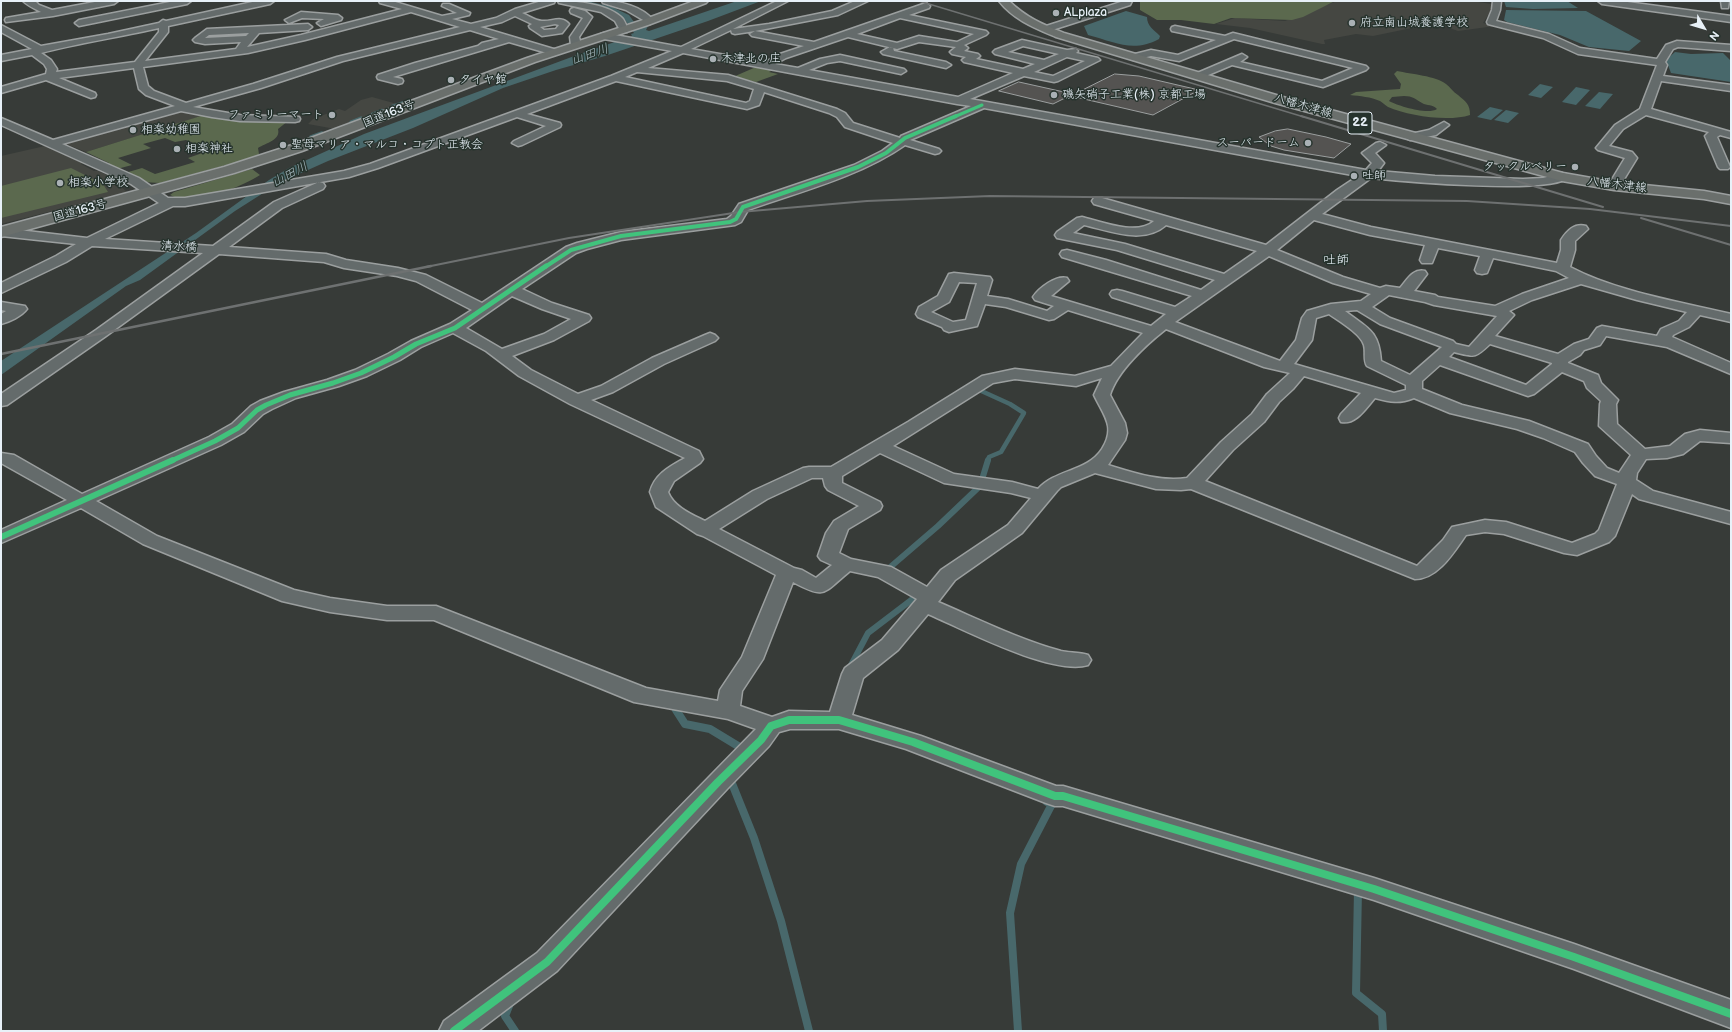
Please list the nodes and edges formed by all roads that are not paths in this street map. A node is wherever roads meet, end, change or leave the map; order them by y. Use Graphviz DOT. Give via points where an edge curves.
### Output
graph roads {
  1 [pos="27,1"];
  2 [pos="114,1"];
  3 [pos="187,1"];
  4 [pos="237,1"];
  5 [pos="269,1"];
  6 [pos="384,1"];
  7 [pos="551,1"];
  8 [pos="562,1"];
  9 [pos="606,1"];
  10 [pos="703,1"];
  11 [pos="784,1"];
  12 [pos="864,1"];
  13 [pos="1004,1"];
  14 [pos="1497,1"];
  15 [pos="1602,1"];
  16 [pos="1134,2"];
  17 [pos="636,3"];
  18 [pos="623,5"];
  19 [pos="446,6"];
  20 [pos="926,6"];
  21 [pos="79,8"];
  22 [pos="147,9"];
  23 [pos="224,10"];
  24 [pos="409,10"];
  25 [pos="574,11"];
  26 [pos="1,13"];
  27 [pos="515,13"];
  28 [pos="62,15"];
  29 [pos="898,15"];
  30 [pos="437,18"];
  31 [pos="1731,19"];
  32 [pos="174,20"];
  33 [pos="420,20"];
  34 [pos="5,21"];
  35 [pos="647,22"];
  36 [pos="163,23"];
  37 [pos="318,24"];
  38 [pos="541,24"];
  39 [pos="102,26"];
  40 [pos="346,27"];
  41 [pos="1,28"];
  42 [pos="473,28"];
  43 [pos="280,29"];
  44 [pos="1176,29"];
  45 [pos="256,30"];
  46 [pos="1046,30"];
  47 [pos="720,33"];
  48 [pos="617,34"];
  49 [pos="847,34"];
  50 [pos="127,37"];
  51 [pos="158,39"];
  52 [pos="248,39"];
  53 [pos="509,39"];
  54 [pos="1226,39"];
  55 [pos="81,41"];
  56 [pos="143,41"];
  57 [pos="576,45"];
  58 [pos="815,45"];
  59 [pos="958,45"];
  60 [pos="1271,45"];
  61 [pos="897,46"];
  62 [pos="1731,48"];
  63 [pos="248,50"];
  64 [pos="39,51"];
  65 [pos="680,51"];
  66 [pos="238,52"];
  67 [pos="554,52"];
  68 [pos="1069,53"];
  69 [pos="361,54"];
  70 [pos="768,54"];
  71 [pos="261,56"];
  72 [pos="783,56"];
  73 [pos="1314,56"];
  74 [pos="1134,57"];
  75 [pos="1,58"];
  76 [pos="379,60"];
  77 [pos="1230,62"];
  78 [pos="1301,62"];
  79 [pos="1660,62"];
  80 [pos="1044,63"];
  81 [pos="138,65"];
  82 [pos="946,65"];
  83 [pos="765,66"];
  84 [pos="1289,67"];
  85 [pos="884,68"];
  86 [pos="635,70"];
  87 [pos="901,71"];
  88 [pos="798,72"];
  89 [pos="1023,72"];
  90 [pos="1276,73"];
  91 [pos="1198,76"];
  92 [pos="48,77"];
  93 [pos="615,78"];
  94 [pos="1658,78"];
  95 [pos="842,80"];
  96 [pos="398,81"];
  97 [pos="854,82"];
  98 [pos="13,86"];
  99 [pos="825,86"];
  100 [pos="760,87"];
  101 [pos="1731,88"];
  102 [pos="1,90"];
  103 [pos="27,91"];
  104 [pos="91,95"];
  105 [pos="957,101"];
  106 [pos="982,105"];
  107 [pos="185,108"];
  108 [pos="1645,111"];
  109 [pos="517,114"];
  110 [pos="295,119"];
  111 [pos="1,122"];
  112 [pos="1444,125"];
  113 [pos="1718,132"];
  114 [pos="1731,135"];
  115 [pos="1410,137"];
  116 [pos="902,141"];
  117 [pos="518,143"];
  118 [pos="51,144"];
  119 [pos="1380,146"];
  120 [pos="935,151"];
  121 [pos="1724,167"];
  122 [pos="345,174"];
  123 [pos="1370,174"];
  124 [pos="1562,177"];
  125 [pos="1614,186"];
  126 [pos="151,192"];
  127 [pos="1731,200"];
  128 [pos="1098,201"];
  129 [pos="169,203"];
  130 [pos="1313,216"];
  131 [pos="1162,221"];
  132 [pos="1581,229"];
  133 [pos="2,232"];
  134 [pos="91,242"];
  135 [pos="1433,243"];
  136 [pos="210,249"];
  137 [pos="1267,250"];
  138 [pos="1488,253"];
  139 [pos="1073,258"];
  140 [pos="1427,260"];
  141 [pos="1560,268"];
  142 [pos="1482,270"];
  143 [pos="1420,274"];
  144 [pos="1581,278"];
  145 [pos="1226,279"];
  146 [pos="1062,281"];
  147 [pos="1,289"];
  148 [pos="512,290"];
  149 [pos="1383,293"];
  150 [pos="1404,293"];
  151 [pos="1117,294"];
  152 [pos="1204,295"];
  153 [pos="979,299"];
  154 [pos="1066,305"];
  155 [pos="1,306"];
  156 [pos="1361,306"];
  157 [pos="1331,308"];
  158 [pos="483,310"];
  159 [pos="1697,310"];
  160 [pos="1497,311"];
  161 [pos="1178,313"];
  162 [pos="1731,318"];
  163 [pos="1,320"];
  164 [pos="1159,327"];
  165 [pos="456,328"];
  166 [pos="710,338"];
  167 [pos="1487,338"];
  168 [pos="1668,343"];
  169 [pos="1451,347"];
  170 [pos="501,355"];
  171 [pos="1438,359"];
  172 [pos="1560,363"];
  173 [pos="1284,366"];
  174 [pos="1731,369"];
  175 [pos="1116,370"];
  176 [pos="1301,370"];
  177 [pos="1414,387"];
  178 [pos="1371,392"];
  179 [pos="576,400"];
  180 [pos="1,401"];
  181 [pos="1347,418"];
  182 [pos="1731,438"];
  183 [pos="879,446"];
  184 [pos="1641,454"];
  185 [pos="1,458"];
  186 [pos="1094,467"];
  187 [pos="834,473"];
  188 [pos="1627,482"];
  189 [pos="1192,483"];
  190 [pos="1043,496"];
  191 [pos="82,501"];
  192 [pos="1731,518"];
  193 [pos="704,530"];
  194 [pos="1,536"];
  195 [pos="846,564"];
  196 [pos="787,573"];
  197 [pos="926,600"];
  198 [pos="1080,660"];
  199 [pos="728,711"];
  200 [pos="839,720"];
  201 [pos="771,726"];
  202 [pos="1731,1014"];
  203 [pos="454,1031"];
  1 -- 28 [label="street" via="36,7"];
  2 -- 21 [label="street"];
  3 -- 22 [label="street"];
  4 -- 23 [label="street" via="209,4"];
  5 -- 23 [label="street"];
  6 -- 24 [label="street"];
  7 -- 27 [label="street"];
  8 -- 48 [label="street" via="604,10 619,20"];
  9 -- 18 [label="street"];
  10 -- 35 [label="main road, 国道163号"];
  11 -- 47 [label="street"];
  12 -- 47 [label="street" via="835,13 769,27"];
  13 -- 46 [label="main road, 八幡木津線 / 22" via="1018,15"];
  14 -- 79 [label="street" via="1491,22 1546,36 1578,51"];
  15 -- 31 [label="street"];
  16 -- 46 [label="street"];
  17 -- 18 [label="street"];
  18 -- 35 [label="street" via="640,13"];
  19 -- 30 [label="street" via="466,13"];
  20 -- 29 [label="street"];
  21 -- 28 [label="street"];
  21 -- 39 [label="street"];
  22 -- 32 [label="street"];
  22 -- 39 [label="street"];
  23 -- 32 [label="street"];
  24 -- 30 [label="street"];
  24 -- 40 [label="street"];
  25 -- 57 [label="street" via="588,17 575,36"];
  26 -- 34 [label="street" via="11,18"];
  27 -- 38 [label="street"];
  27 -- 42 [label="street"];
  28 -- 34 [label="street"];
  28 -- 39 [label="street" via="79,23"];
  29 -- 49 [label="street"];
  29 -- 59 [label="street" via="984,33"];
  30 -- 33 [label="street"];
  30 -- 42 [label="street"];
  32 -- 36 [label="street"];
  35 -- 48 [label="main road, 国道163号"];
  36 -- 50 [label="street"];
  36 -- 51 [label="street" via="165,30"];
  37 -- 40 [label="street"];
  37 -- 43 [label="street" via="296,29"];
  37 -- 43 [label="street" via="338,18 301,15 282,25"];
  39 -- 50 [label="street"];
  39 -- 55 [label="street"];
  40 -- 63 [label="street"];
  41 -- 64 [label="street"];
  42 -- 53 [label="street"];
  42 -- 69 [label="street"];
  43 -- 45 [label="street"];
  44 -- 54 [label="street"];
  45 -- 52 [label="street"];
  45 -- 52 [label="street" via="207,32 198,40"];
  46 -- 74 [label="main road, 八幡木津線 / 22"];
  47 -- 58 [label="street" via="767,35"];
  47 -- 65 [label="street"];
  48 -- 57 [label="main road, 国道163号"];
  48 -- 65 [label="street" via="648,45"];
  49 -- 58 [label="street"];
  49 -- 61 [label="street"];
  50 -- 55 [label="street"];
  51 -- 56 [label="street"];
  51 -- 81 [label="street" via="146,51"];
  52 -- 66 [label="street"];
  53 -- 67 [label="street"];
  53 -- 96 [label="street" via="485,44 481,48 382,77"];
  54 -- 60 [label="street" via="1233,36"];
  54 -- 74 [label="street" via="1179,58 1151,53"];
  55 -- 64 [label="street"];
  57 -- 67 [label="main road, 国道163号"];
  58 -- 72 [label="street"];
  59 -- 61 [label="street" via="919,39"];
  59 -- 89 [label="street" via="963,48 955,52 975,56 968,60"];
  60 -- 73 [label="street"];
  60 -- 77 [label="street"];
  61 -- 82 [label="street" via="900,46 886,52"];
  62 -- 79 [label="street" via="1677,44 1669,47"];
  63 -- 66 [label="street"];
  63 -- 71 [label="street"];
  64 -- 75 [label="street"];
  64 -- 92 [label="street" via="36,54 51,65"];
  65 -- 83 [label="street"];
  65 -- 86 [label="street"];
  66 -- 81 [label="street"];
  67 -- 126 [label="main road, 国道163号" via="297,148"];
  68 -- 80 [label="street"];
  68 -- 80 [label="street" via="1022,43 998,52"];
  68 -- 89 [label="street" via="1095,60 1054,79"];
  69 -- 76 [label="street"];
  69 -- 107 [label="street"];
  70 -- 72 [label="street"];
  72 -- 83 [label="street"];
  73 -- 78 [label="street"];
  73 -- 90 [label="street" via="1363,68 1323,84"];
  74 -- 91 [label="main road, 八幡木津線 / 22"];
  77 -- 90 [label="street"];
  77 -- 91 [label="street" via="1217,70"];
  79 -- 94 [label="street" via="1662,65"];
  80 -- 89 [label="street"];
  81 -- 92 [label="street"];
  81 -- 107 [label="street" via="143,87 150,93"];
  83 -- 88 [label="street"];
  84 -- 90 [label="street"];
  85 -- 87 [label="street"];
  85 -- 88 [label="street" via="845,58 834,58 815,63"];
  85 -- 97 [label="street"];
  86 -- 93 [label="street"];
  86 -- 100 [label="street" via="728,78"];
  88 -- 95 [label="street"];
  89 -- 105 [label="street"];
  91 -- 115 [label="main road, 八幡木津線 / 22"];
  92 -- 98 [label="street"];
  92 -- 104 [label="street"];
  93 -- 100 [label="street" via="747,106 755,103"];
  93 -- 109 [label="street"];
  94 -- 101 [label="street"];
  94 -- 108 [label="street"];
  95 -- 97 [label="street"];
  95 -- 99 [label="street"];
  97 -- 105 [label="street"];
  98 -- 102 [label="street"];
  98 -- 103 [label="street"];
  100 -- 116 [label="street" via="833,111 841,115 849,125"];
  105 -- 106 [label="street"];
  106 -- 116 [label="street"];
  106 -- 123 [label="street"];
  107 -- 110 [label="street" via="209,114"];
  107 -- 118 [label="street"];
  108 -- 113 [label="street"];
  108 -- 125 [label="street" via="1619,127 1602,148 1628,154 1631,158"];
  109 -- 117 [label="street" via="556,125"];
  109 -- 122 [label="street" via="405,156"];
  111 -- 118 [label="street"];
  112 -- 115 [label="street" via="1432,133"];
  113 -- 114 [label="street"];
  113 -- 121 [label="street" via="1711,136"];
  115 -- 124 [label="main road, 八幡木津線 / 22"];
  116 -- 120 [label="street"];
  116 -- 148 [label="street" via="886,153 858,167 743,207 736,219 730,222 621,236 582,246 559,258"];
  118 -- 126 [label="street" via="135,181"];
  119 -- 123 [label="street" via="1368,153 1378,163"];
  122 -- 129 [label="street"];
  122 -- 136 [label="street" via="278,205"];
  123 -- 124 [label="street" via="1441,180 1530,182 1548,182"];
  123 -- 130 [label="street" via="1341,192"];
  124 -- 125 [label="main road, 八幡木津線 / 22"];
  125 -- 127 [label="main road, 八幡木津線 / 22"];
  126 -- 129 [label="street"];
  126 -- 133 [label="main road, 国道163号"];
  128 -- 131 [label="street"];
  129 -- 134 [label="street"];
  130 -- 135 [label="street" via="1370,231"];
  130 -- 137 [label="street"];
  131 -- 137 [label="street"];
  131 -- 145 [label="street" via="1153,229 1135,233 1082,221 1062,235 1120,247"];
  132 -- 141 [label="street" via="1568,240 1568,250 1563,267"];
  133 -- 134 [label="street, 清水橋"];
  134 -- 136 [label="street, 清水橋"];
  134 -- 147 [label="street"];
  135 -- 138 [label="street"];
  135 -- 140 [label="street"];
  136 -- 158 [label="street, 清水橋" via="326,258 344,264 398,272 421,278"];
  136 -- 180 [label="street" via="101,333"];
  137 -- 145 [label="street"];
  137 -- 149 [label="street" via="1338,280"];
  138 -- 141 [label="street"];
  138 -- 142 [label="street"];
  139 -- 152 [label="street" via="1101,263"];
  141 -- 144 [label="street"];
  143 -- 150 [label="street"];
  144 -- 159 [label="street"];
  144 -- 160 [label="street" via="1527,297"];
  145 -- 152 [label="street"];
  146 -- 154 [label="street" via="1040,297"];
  148 -- 158 [label="street"];
  148 -- 170 [label="street" via="547,306 584,318 549,337"];
  149 -- 150 [label="street" via="1386,290"];
  149 -- 156 [label="street"];
  150 -- 160 [label="street" via="1434,301"];
  151 -- 161 [label="street"];
  152 -- 161 [label="street"];
  153 -- 154 [label="street" via="1008,303 1049,316"];
  154 -- 164 [label="street"];
  155 -- 163 [label="street" via="20,309"];
  156 -- 157 [label="street"];
  156 -- 169 [label="street" via="1385,321"];
  157 -- 173 [label="street" via="1316,312 1309,318 1304,340"];
  157 -- 177 [label="street" via="1368,336 1372,346 1372,363"];
  158 -- 165 [label="street"];
  159 -- 162 [label="street"];
  159 -- 168 [label="street" via="1684,324 1666,332 1664,337"];
  160 -- 167 [label="street" via="1507,315"];
  161 -- 164 [label="street"];
  164 -- 173 [label="street" via="1270,364"];
  164 -- 175 [label="street"];
  165 -- 170 [label="street"];
  165 -- 191 [label="street" via="416,344 361,373 290,394 266,404 238,428 221,438"];
  166 -- 179 [label="street" via="658,361 607,389"];
  167 -- 169 [label="street" via="1472,352"];
  167 -- 172 [label="street"];
  168 -- 172 [label="street" via="1602,331 1595,342 1579,347"];
  168 -- 174 [label="street"];
  169 -- 171 [label="street"];
  170 -- 179 [label="street" via="525,373"];
  171 -- 172 [label="street" via="1528,391"];
  171 -- 177 [label="street" via="1414,380"];
  172 -- 184 [label="street" via="1592,378 1593,385 1610,400 1608,426"];
  173 -- 176 [label="street"];
  175 -- 183 [label="street" via="1076,381 1015,374 988,379"];
  175 -- 186 [label="street" via="1102,390 1102,395 1116,423 1118,433 1103,462"];
  176 -- 178 [label="street"];
  176 -- 189 [label="street" via="1273,398 1258,418"];
  177 -- 178 [label="street" via="1400,398"];
  177 -- 188 [label="street" via="1456,410 1532,428 1582,448 1601,472"];
  178 -- 181 [label="street"];
  179 -- 193 [label="street" via="692,455 692,461 667,476 659,492 663,503"];
  182 -- 184 [label="street" via="1707,435 1692,437 1681,448"];
  183 -- 187 [label="street"];
  183 -- 190 [label="street" via="950,479 1012,488"];
  184 -- 188 [label="street" via="1628,472"];
  185 -- 191 [label="street" via="8,459"];
  186 -- 189 [label="street" via="1173,485"];
  186 -- 190 [label="street" via="1055,483"];
  187 -- 193 [label="street" via="809,472 760,495"];
  187 -- 195 [label="street" via="834,486 873,506 841,525 836,533 828,556"];
  188 -- 189 [label="street" via="1608,532 1602,538 1577,550 1506,528 1485,526 1459,532 1421,573 1415,573"];
  188 -- 192 [label="street" via="1646,495"];
  190 -- 197 [label="street" via="1015,529 952,571"];
  191 -- 194 [label="street"];
  191 -- 199 [label="street" via="150,540 289,596 387,613 436,613 642,696"];
  193 -- 196 [label="street"];
  195 -- 196 [label="street" via="818,587"];
  195 -- 197 [label="street" via="884,572"];
  196 -- 199 [label="street" via="752,659 731,690"];
  197 -- 198 [label="street" via="1018,645 1062,659"];
  197 -- 200 [label="street" via="890,645 853,674"];
  199 -- 201 [label="street"];
  200 -- 201 [label="street" via="789,720"];
  200 -- 202 [label="street" via="913,742 1055,796 1063,796 1374,889"];
  201 -- 203 [label="street" via="761,740 547,962"];
}
